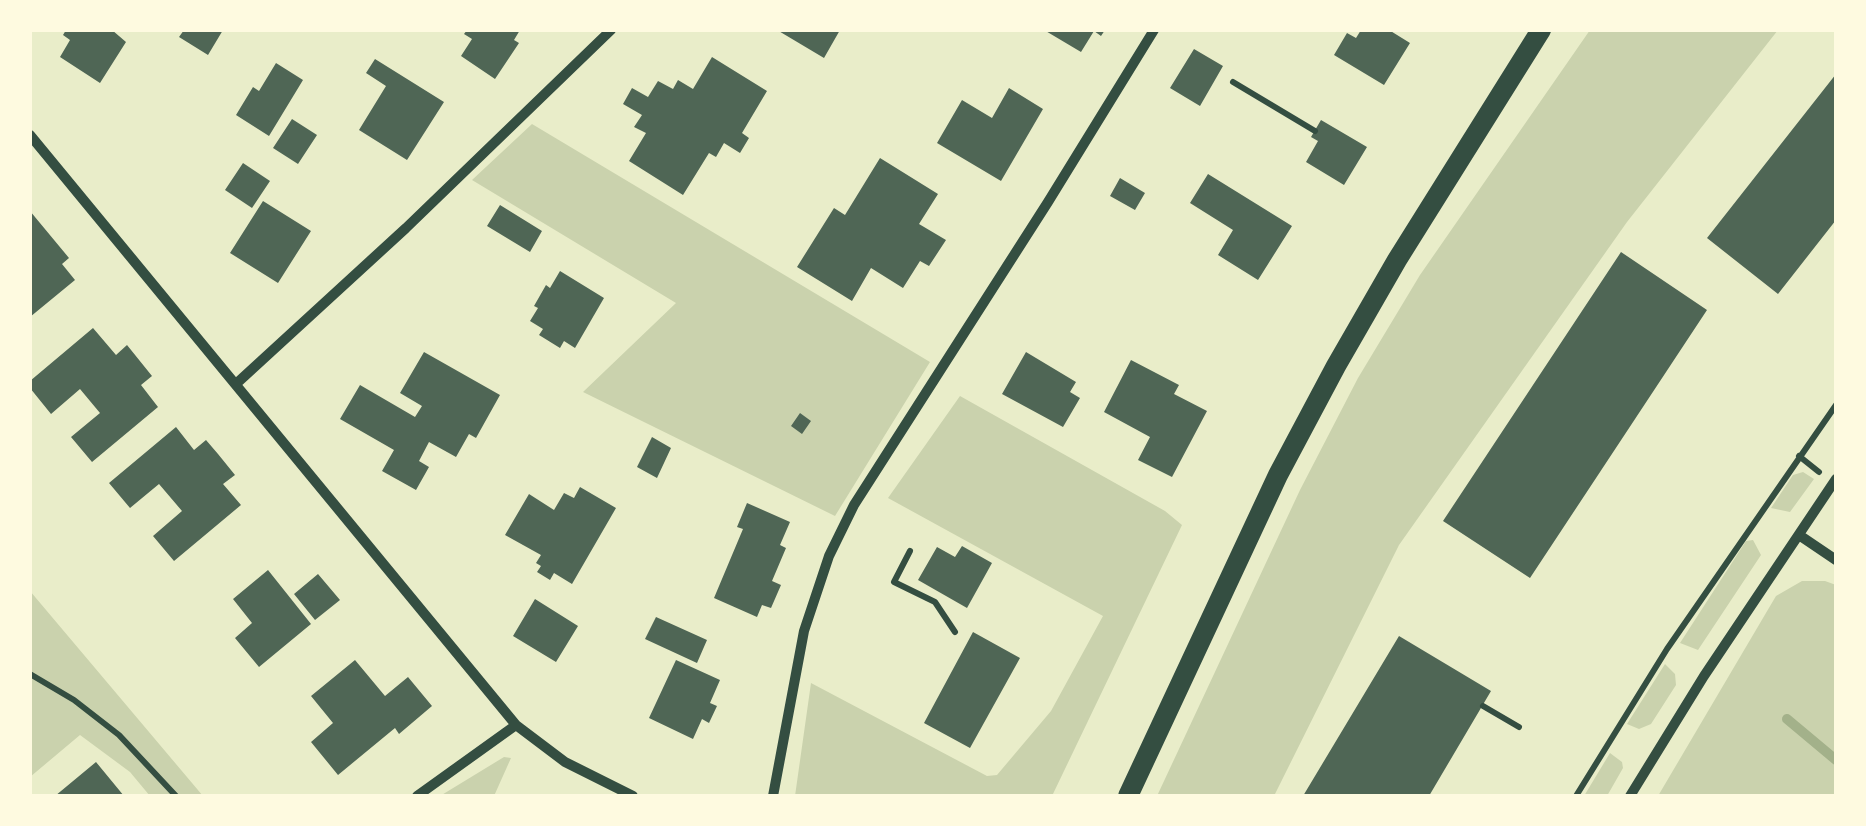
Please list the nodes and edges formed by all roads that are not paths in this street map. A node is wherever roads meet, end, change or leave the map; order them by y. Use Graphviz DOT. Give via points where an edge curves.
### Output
graph roads {
  1 [pos="610,30"];
  2 [pos="1154,30"];
  3 [pos="1541,30"];
  4 [pos="30,135"];
  5 [pos="237,383"];
  6 [pos="1836,479"];
  7 [pos="1800,535"];
  8 [pos="1836,560"];
  9 [pos="516,725"];
  10 [pos="417,796"];
  11 [pos="633,796"];
  12 [pos="773,796"];
  13 [pos="1128,796"];
  14 [pos="1630,796"];
  1 -- 5 [label="street"];
  2 -- 12 [label="street" via="854,505 804,632"];
  3 -- 13 [label="main road" via="1336,366"];
  4 -- 5 [label="street"];
  5 -- 9 [label="street"];
  6 -- 7 [label="street"];
  7 -- 8 [label="street"];
  7 -- 14 [label="street"];
  9 -- 10 [label="street"];
  9 -- 11 [label="street" via="565,762"];
}
